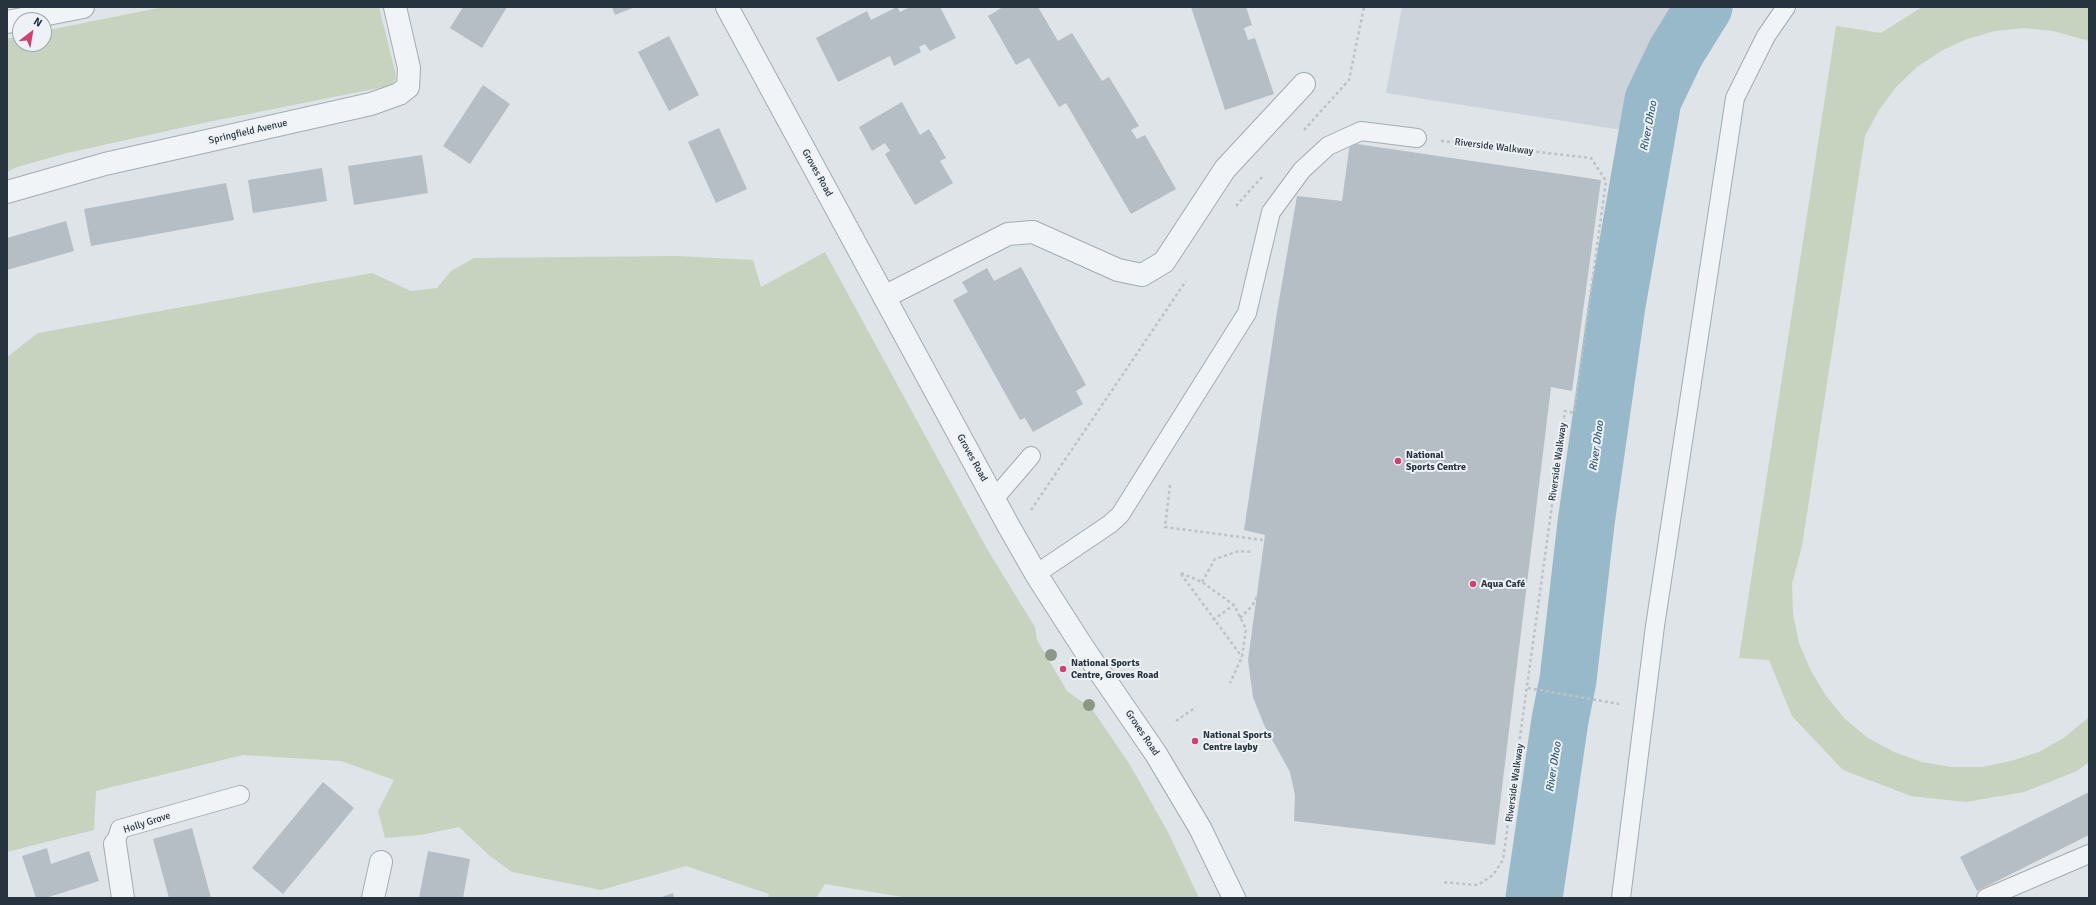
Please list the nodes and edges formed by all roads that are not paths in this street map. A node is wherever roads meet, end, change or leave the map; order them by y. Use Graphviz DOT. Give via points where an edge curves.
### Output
graph roads {
  1 [pos="83,7"];
  2 [pos="395,7"];
  3 [pos="727,7"];
  4 [pos="1786,7"];
  5 [pos="7,22"];
  6 [pos="1304,84"];
  7 [pos="1417,138"];
  8 [pos="7,192"];
  9 [pos="884,297"];
  10 [pos="1031,456"];
  11 [pos="994,499"];
  12 [pos="1036,574"];
  13 [pos="240,795"];
  14 [pos="115,844"];
  15 [pos="2089,854"];
  16 [pos="381,862"];
  17 [pos="124,898"];
  18 [pos="373,898"];
  19 [pos="1234,898"];
  20 [pos="1621,898"];
  21 [pos="1986,898"];
  1 -- 5 [label="street"];
  2 -- 8 [label="street, Springfield Avenue" via="409,68 408,87 399,94 371,104 104,164"];
  3 -- 9 [label="street, Groves Road"];
  4 -- 20 [label="lane" via="1766,36 1735,98 1655,626"];
  6 -- 9 [label="street" via="1225,169 1164,262 1142,275 1118,270 1033,232 1008,234"];
  7 -- 12 [label="lane" via="1362,131 1328,146 1302,170 1271,212 1247,313 1120,515"];
  9 -- 11 [label="street, Groves Road"];
  10 -- 11 [label="lane"];
  11 -- 12 [label="street, Groves Road"];
  12 -- 19 [label="street, Groves Road" via="1156,754 1200,828"];
  13 -- 14 [label="lane, Holly Grove" via="120,829"];
  14 -- 17 [label="street, Holly Grove"];
  15 -- 21 [label="lane"];
  16 -- 18 [label="street"];
}
